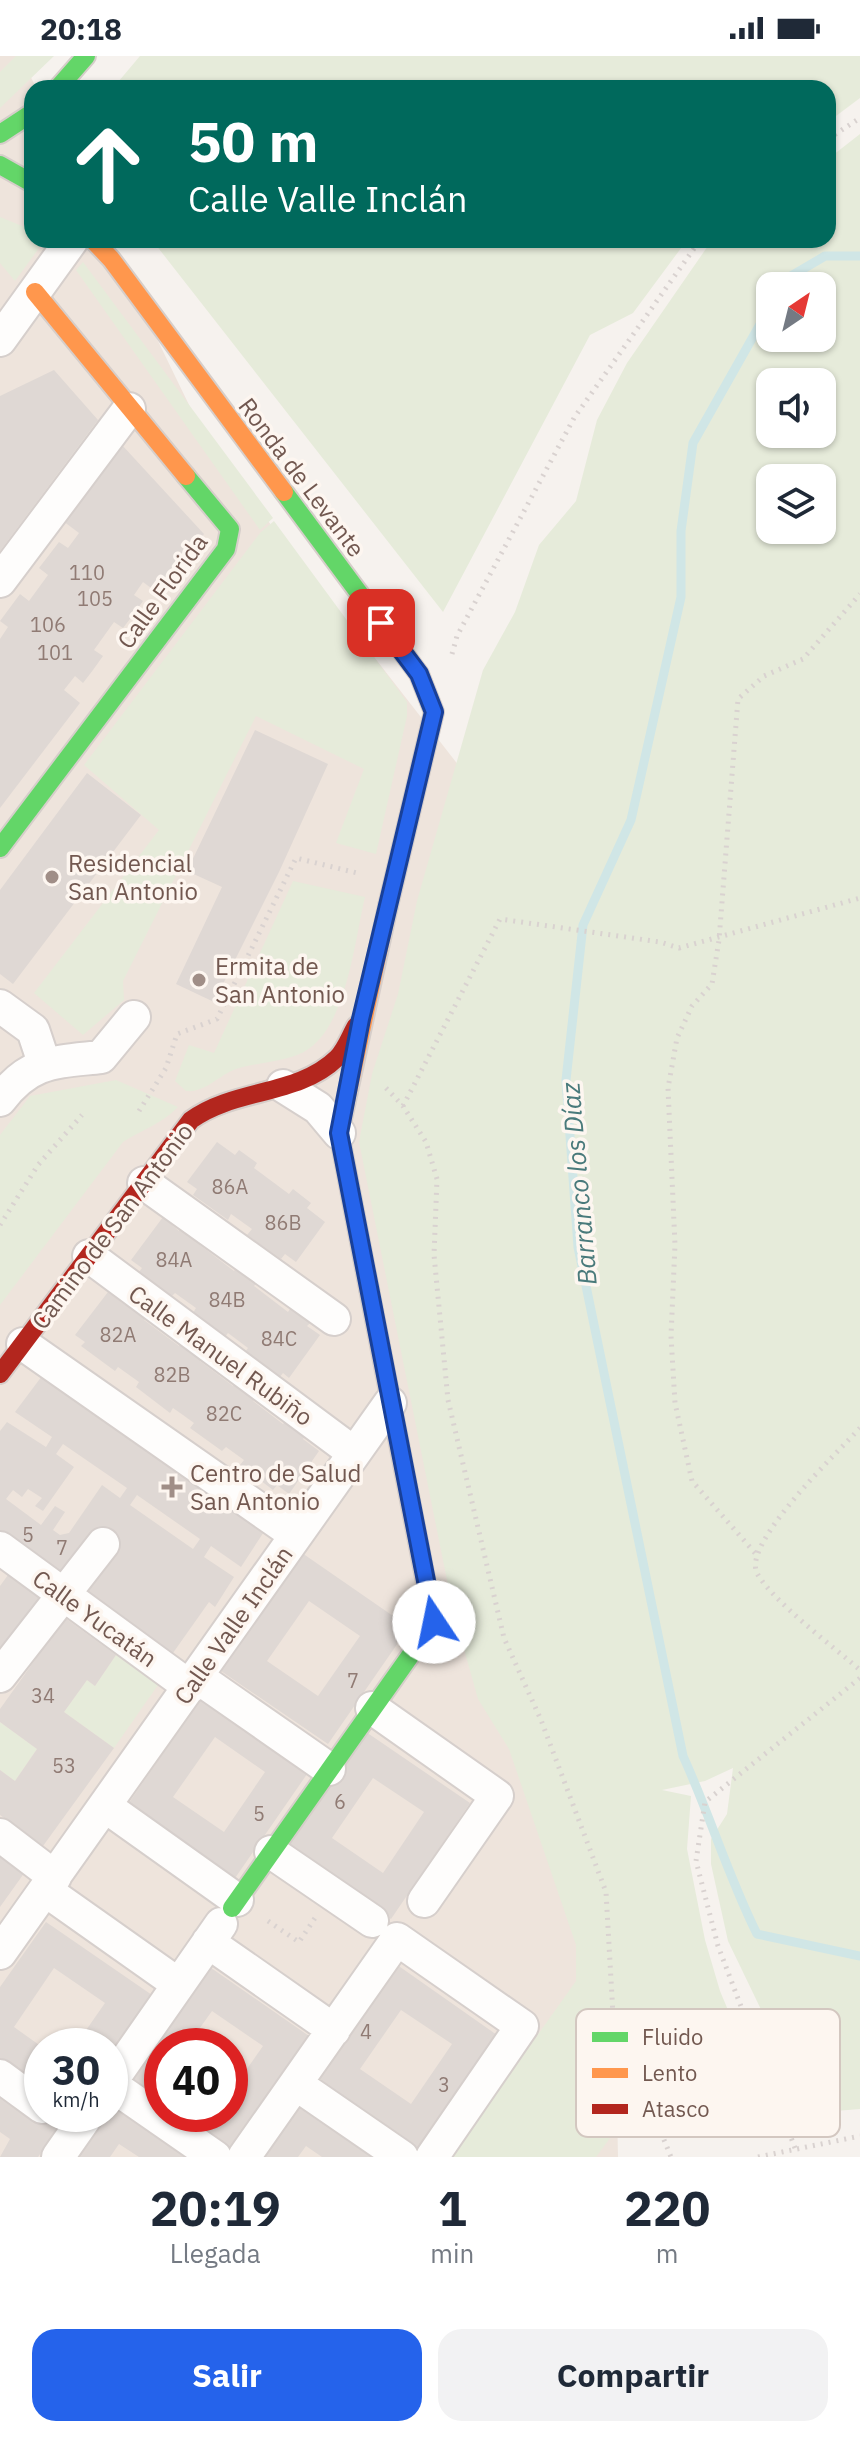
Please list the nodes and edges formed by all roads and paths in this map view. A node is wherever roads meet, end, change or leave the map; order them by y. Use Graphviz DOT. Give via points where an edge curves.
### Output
graph roads {
  1 [pos="86,56"];
  2 [pos="65,80"];
  3 [pos="24,118"];
  4 [pos="860,118"];
  5 [pos="0,134"];
  6 [pos="836,134"];
  7 [pos="0,165"];
  8 [pos="24,178"];
  9 [pos="66,248"];
  10 [pos="101,248"];
  11 [pos="694,248"];
  12 [pos="35,292"];
  13 [pos="0,340"];
  14 [pos="129,409"];
  15 [pos="0,581"];
  16 [pos="860,594"];
  17 [pos="434,712"];
  18 [pos="0,848"];
  19 [pos="393,882"];
  20 [pos="860,898"];
  21 [pos="719,940"];
  22 [pos="0,1006"];
  23 [pos="134,1017"];
  24 [pos="361,1019"];
  25 [pos="354,1056"];
  26 [pos="44,1063"];
  27 [pos="283,1086"];
  28 [pos="0,1100"];
  29 [pos="403,1106"];
  30 [pos="139,1111"];
  31 [pos="82,1115"];
  32 [pos="339,1133"];
  33 [pos="144,1183"];
  34 [pos="0,1225"];
  35 [pos="89,1256"];
  36 [pos="334,1319"];
  37 [pos="23,1344"];
  38 [pos="0,1374"];
  39 [pos="390,1403"];
  40 [pos="860,1428"];
  41 [pos="354,1453"];
  42 [pos="296,1535"];
  43 [pos="103,1544"];
  44 [pos="0,1548"];
  45 [pos="755,1553"];
  46 [pos="63,1594"];
  47 [pos="860,1670"];
  48 [pos="0,1676"];
  49 [pos="860,1678"];
  50 [pos="194,1682"];
  51 [pos="372,1708"];
  52 [pos="329,1769"];
  53 [pos="105,1806"];
  54 [pos="0,1835"];
  55 [pos="271,1852"];
  56 [pos="50,1883"];
  57 [pos="331,1894"];
  58 [pos="424,1901"];
  59 [pos="225,1918"];
  60 [pos="384,1930"];
  61 [pos="0,1953"];
  62 [pos="178,1984"];
  63 [pos="613,2009"];
  64 [pos="742,2009"];
  65 [pos="334,2030"];
  66 [pos="128,2058"];
  67 [pos="0,2076"];
  68 [pos="296,2084"];
  69 [pos="24,2094"];
  70 [pos="128,2097"];
  71 [pos="860,2136"];
  72 [pos="663,2137"];
  73 [pos="791,2137"];
  74 [pos="795,2148"];
  75 [pos="215,2157"];
  76 [pos="244,2157"];
  77 [pos="402,2157"];
  78 [pos="432,2157"];
  79 [pos="671,2157"];
  80 [pos="758,2157"];
  1 -- 2 [label="street"];
  3 -- 5 [label="street"];
  4 -- 6 [label="path"];
  7 -- 8 [label="street"];
  9 -- 12 [label="street"];
  10 -- 17 [label="street, Ronda de Levante" via="419,674"];
  11 -- 17 [label="path" via="574,418 457,636"];
  12 -- 13 [label="street"];
  12 -- 14 [label="street, Calle Florida"];
  14 -- 15 [label="street"];
  14 -- 18 [label="street, Calle Florida" via="230,529 226,549"];
  16 -- 21 [label="path" via="803,659 764,676 738,699"];
  17 -- 19 [label="street"];
  19 -- 24 [label="street"];
  19 -- 30 [label="path" via="296,858 217,1019 177,1034 166,1068"];
  20 -- 21 [label="path"];
  21 -- 29 [label="path" via="679,948 500,919"];
  21 -- 45 [label="path" via="712,984 692,1006 677,1038 668,1088 675,1245 671,1336 675,1403 692,1481"];
  22 -- 26 [label="street" via="33,1030"];
  23 -- 26 [label="street" via="101,1057"];
  24 -- 25 [label="street"];
  24 -- 27 [label="street, Camino de San Antonio" via="338,1057 308,1079"];
  25 -- 29 [label="path"];
  25 -- 32 [label="street"];
  26 -- 28 [label="street" via="15,1080"];
  27 -- 32 [label="street" via="318,1108"];
  27 -- 33 [label="street, Camino de San Antonio" via="206,1106"];
  29 -- 63 [label="path" via="426,1142 437,1179 434,1255 448,1400 504,1638 606,1892"];
  31 -- 34 [label="path" via="38,1165"];
  32 -- 39 [label="street"];
  33 -- 35 [label="street, Camino de San Antonio"];
  33 -- 36 [label="street"];
  35 -- 37 [label="street, Camino de San Antonio"];
  35 -- 41 [label="street, Calle Manuel Rubiño"];
  37 -- 38 [label="street, Camino de San Antonio"];
  37 -- 42 [label="street"];
  39 -- 41 [label="street, Calle Valle Inclán"];
  39 -- 51 [label="street" via="434,1622"];
  40 -- 45 [label="path" via="803,1488"];
  41 -- 42 [label="street, Calle Valle Inclán"];
  42 -- 50 [label="street, Calle Valle Inclán"];
  43 -- 46 [label="street"];
  44 -- 46 [label="street, Calle Yucatán"];
  45 -- 47 [label="path" via="756,1572 769,1588"];
  46 -- 48 [label="street"];
  46 -- 50 [label="street, Calle Yucatán"];
  49 -- 64 [label="path" via="705,1802 696,1861 718,1946"];
  50 -- 52 [label="street, Calle Yucatán"];
  50 -- 53 [label="street, Calle Valle Inclán"];
  51 -- 52 [label="street"];
  51 -- 58 [label="street" via="497,1796"];
  52 -- 55 [label="street"];
  53 -- 56 [label="street, Calle Valle Inclán"];
  53 -- 59 [label="street"];
  54 -- 56 [label="street"];
  55 -- 57 [label="street"];
  55 -- 59 [label="street"];
  56 -- 61 [label="street, Calle Valle Inclán"];
  56 -- 62 [label="street"];
  57 -- 59 [label="path" via="299,1942"];
  57 -- 60 [label="street"];
  59 -- 62 [label="street"];
  59 -- 65 [label="street"];
  60 -- 65 [label="street"];
  60 -- 78 [label="street" via="522,2026"];
  62 -- 66 [label="street"];
  65 -- 68 [label="street"];
  67 -- 69 [label="street"];
  68 -- 76 [label="street"];
  68 -- 77 [label="street"];
  70 -- 75 [label="street"];
  71 -- 74 [label="path"];
  72 -- 79 [label="path"];
  73 -- 74 [label="path"];
  74 -- 80 [label="path"];
}
